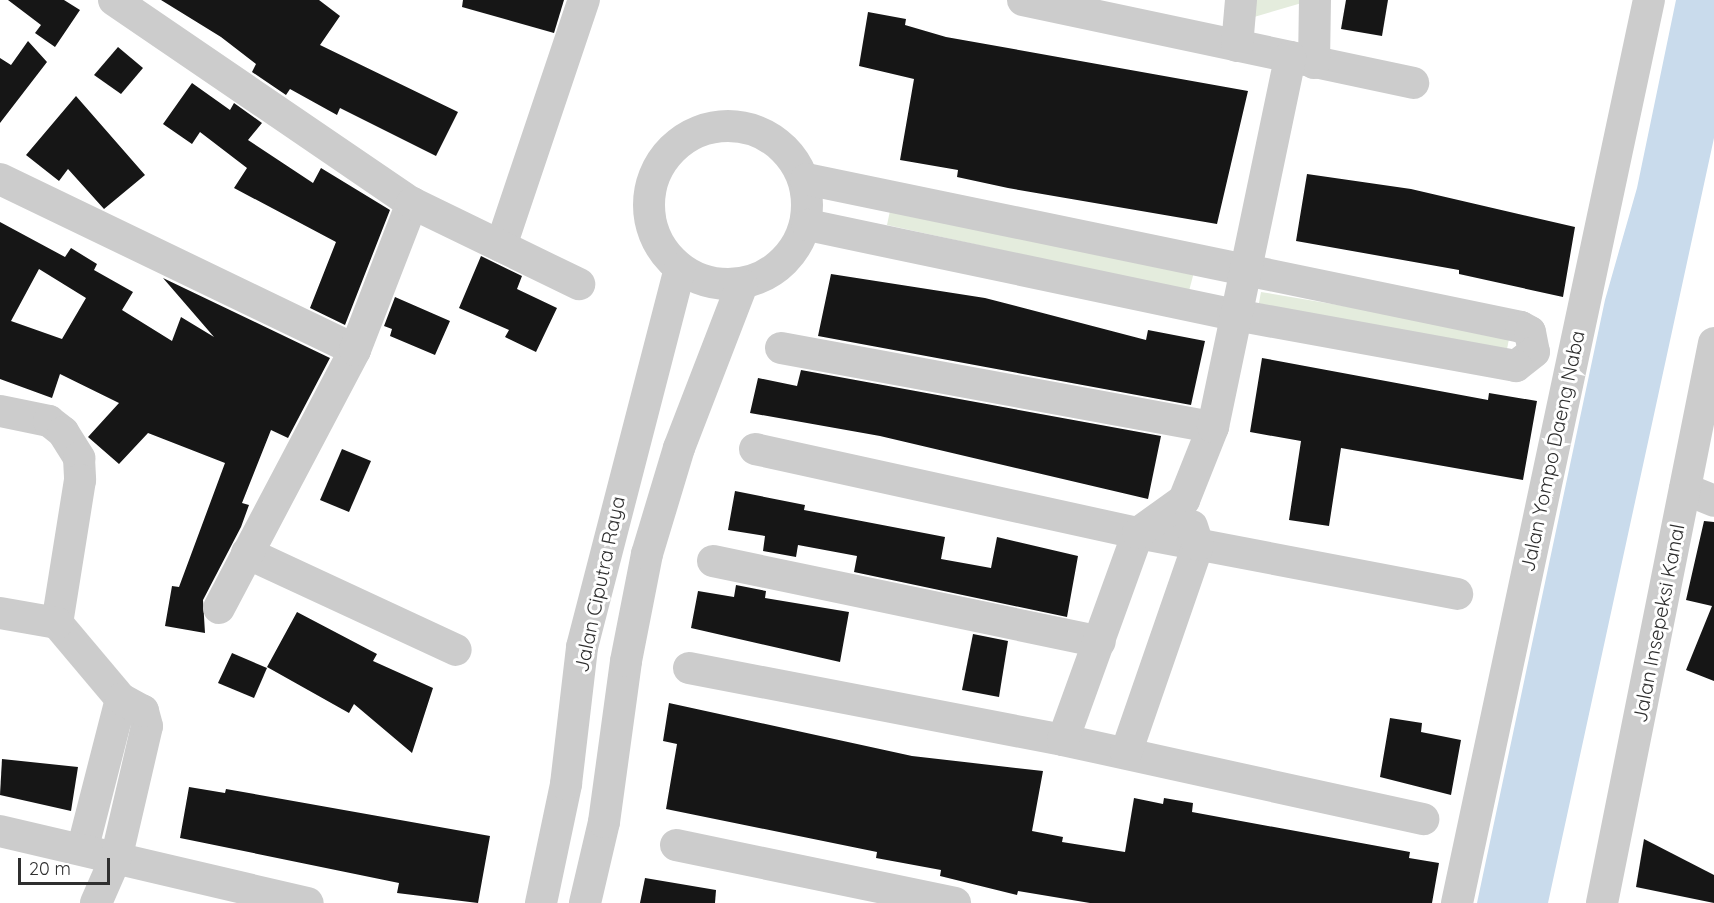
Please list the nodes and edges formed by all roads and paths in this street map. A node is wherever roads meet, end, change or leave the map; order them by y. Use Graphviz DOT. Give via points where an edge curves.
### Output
graph roads {
  1 [pos="114,0"];
  2 [pos="584,0"];
  3 [pos="1023,0"];
  4 [pos="1241,0"];
  5 [pos="1315,0"];
  6 [pos="1649,0"];
  7 [pos="1237,46"];
  8 [pos="1302,60"];
  9 [pos="1413,83"];
  10 [pos="0,179"];
  11 [pos="806,179"];
  12 [pos="412,203"];
  13 [pos="807,225"];
  14 [pos="501,246"];
  15 [pos="680,269"];
  16 [pos="1245,271"];
  17 [pos="579,284"];
  18 [pos="742,285"];
  19 [pos="1235,315"];
  20 [pos="1714,343"];
  21 [pos="781,348"];
  22 [pos="355,350"];
  23 [pos="0,411"];
  24 [pos="1212,427"];
  25 [pos="755,449"];
  26 [pos="1684,489"];
  27 [pos="1184,500"];
  28 [pos="1714,501"];
  29 [pos="1138,533"];
  30 [pos="1198,545"];
  31 [pos="247,553"];
  32 [pos="713,561"];
  33 [pos="1457,594"];
  34 [pos="219,608"];
  35 [pos="0,613"];
  36 [pos="57,623"];
  37 [pos="1100,642"];
  38 [pos="456,650"];
  39 [pos="689,668"];
  40 [pos="121,699"];
  41 [pos="1063,740"];
  42 [pos="1126,753"];
  43 [pos="1423,819"];
  44 [pos="0,831"];
  45 [pos="676,845"];
  46 [pos="83,847"];
  47 [pos="117,855"];
  48 [pos="546,889"];
  49 [pos="588,892"];
  50 [pos="96,903"];
  51 [pos="308,903"];
  52 [pos="955,903"];
  53 [pos="1457,903"];
  54 [pos="1602,903"];
  1 -- 12 [label="street"];
  2 -- 14 [label="street"];
  3 -- 7 [label="street"];
  4 -- 7 [label="street"];
  5 -- 8 [label="street"];
  6 -- 53 [label="street, Jalan Yompo Daeng Naba"];
  7 -- 8 [label="street"];
  8 -- 9 [label="street"];
  8 -- 16 [label="street"];
  10 -- 22 [label="street"];
  11 -- 13 [label="street"];
  11 -- 15 [label="street" via="782,144 743,125 700,129 665,154 648,193 653,235"];
  11 -- 16 [label="street"];
  12 -- 14 [label="street"];
  12 -- 22 [label="street"];
  13 -- 18 [label="street" via="784,265"];
  13 -- 19 [label="street"];
  14 -- 17 [label="street"];
  15 -- 18 [label="street" via="709,283"];
  15 -- 48 [label="street, Jalan Ciputra Raya" via="582,647"];
  16 -- 19 [label="street"];
  16 -- 19 [label="street" via="1521,327 1530,332 1534,352 1516,366"];
  18 -- 49 [label="street, Jalan Ciputra Raya" via="679,448 647,554"];
  19 -- 24 [label="street"];
  20 -- 26 [label="street, Jalan Insepeksi Kanal"];
  21 -- 24 [label="street"];
  22 -- 31 [label="street"];
  23 -- 36 [label="street" via="49,421 63,432 79,458 74,527"];
  24 -- 27 [label="street"];
  25 -- 29 [label="street"];
  26 -- 28 [label="street"];
  26 -- 54 [label="street, Jalan Insepeksi Kanal"];
  27 -- 29 [label="street"];
  27 -- 30 [label="street"];
  29 -- 30 [label="street"];
  29 -- 37 [label="street"];
  30 -- 33 [label="street"];
  30 -- 42 [label="street"];
  31 -- 34 [label="street"];
  31 -- 38 [label="street"];
  32 -- 37 [label="street"];
  35 -- 36 [label="street"];
  36 -- 40 [label="street"];
  37 -- 41 [label="street"];
  39 -- 41 [label="street"];
  40 -- 46 [label="street"];
  40 -- 47 [label="street" via="143,711 147,726"];
  41 -- 42 [label="street"];
  42 -- 43 [label="street"];
  44 -- 46 [label="street"];
  45 -- 52 [label="street"];
  46 -- 47 [label="street"];
  47 -- 50 [label="street"];
  47 -- 51 [label="street"];
  48 -- 49 [label="street"];
}
